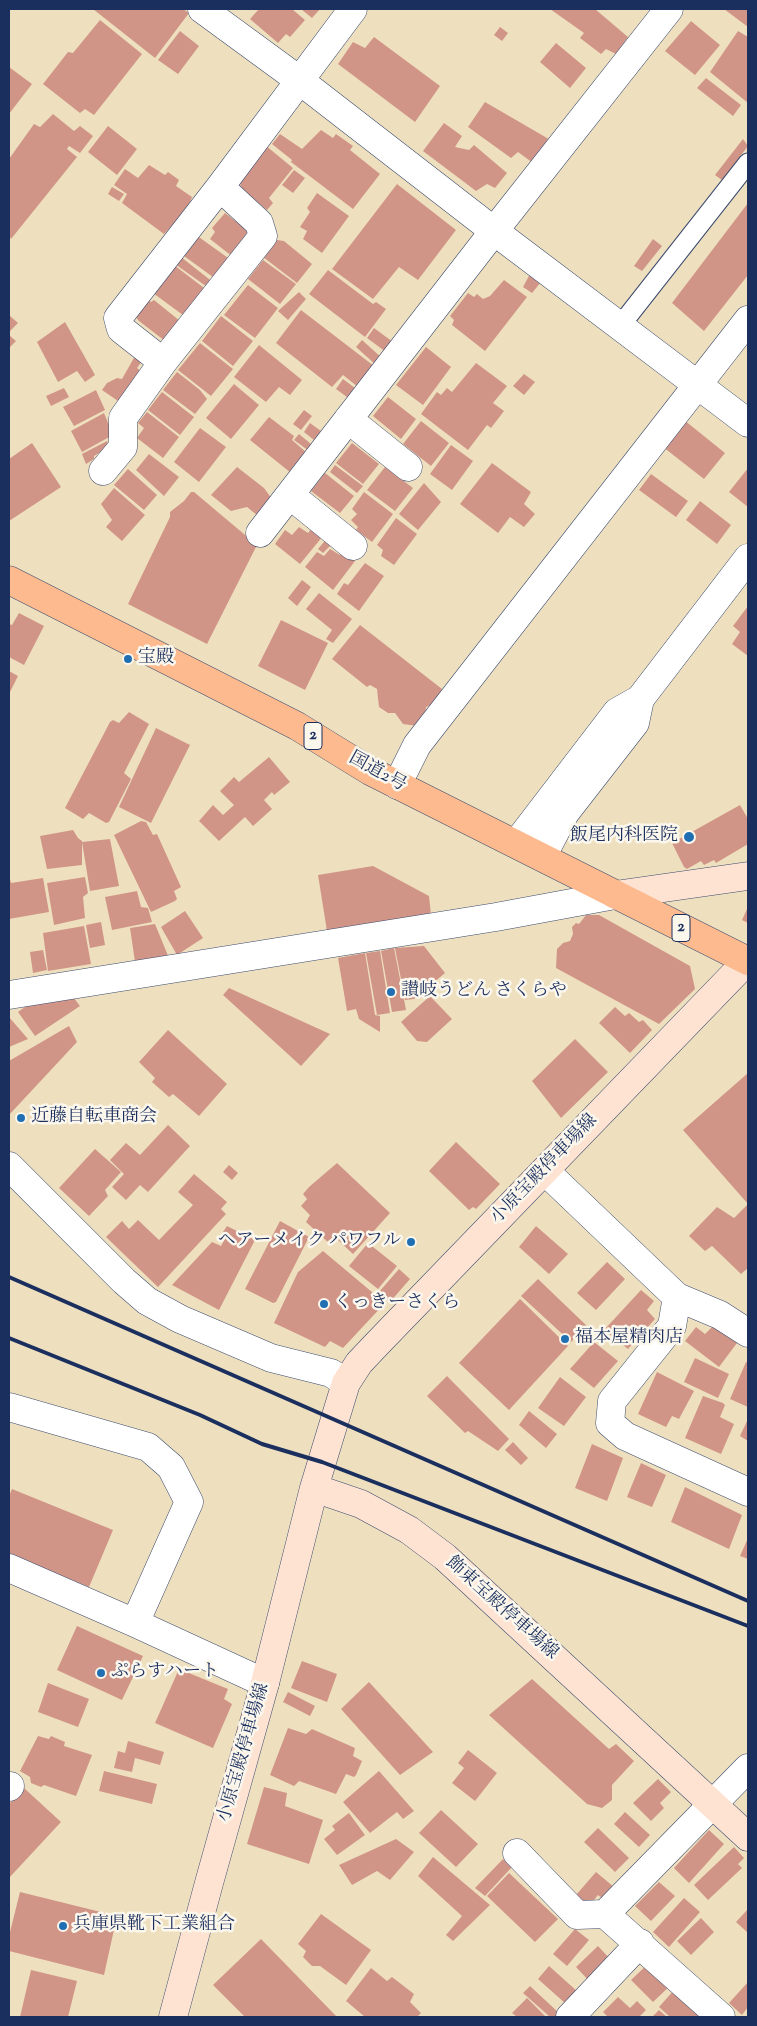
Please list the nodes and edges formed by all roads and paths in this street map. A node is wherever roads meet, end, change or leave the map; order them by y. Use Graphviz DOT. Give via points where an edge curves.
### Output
graph roads {
  1 [pos="202,9"];
  2 [pos="353,9"];
  3 [pos="669,9"];
  4 [pos="299,80"];
  5 [pos="748,163"];
  6 [pos="220,187"];
  7 [pos="494,231"];
  8 [pos="748,320"];
  9 [pos="620,326"];
  10 [pos="163,362"];
  11 [pos="698,384"];
  12 [pos="348,419"];
  13 [pos="748,423"];
  14 [pos="408,467"];
  15 [pos="103,472"];
  16 [pos="290,495"];
  17 [pos="260,533"];
  18 [pos="354,546"];
  19 [pos="748,558"];
  20 [pos="9,580"];
  21 [pos="640,699"];
  22 [pos="397,785"];
  23 [pos="516,844"];
  24 [pos="542,857"];
  25 [pos="748,876"];
  26 [pos="615,895"];
  27 [pos="748,961"];
  28 [pos="9,994"];
  29 [pos="9,1166"];
  30 [pos="545,1171"];
  31 [pos="677,1297"];
  32 [pos="748,1334"];
  33 [pos="346,1383"];
  34 [pos="9,1407"];
  35 [pos="314,1488"];
  36 [pos="748,1492"];
  37 [pos="9,1568"];
  38 [pos="135,1623"];
  39 [pos="265,1683"];
  40 [pos="748,1768"];
  41 [pos="714,1805"];
  42 [pos="748,1837"];
  43 [pos="517,1853"];
  44 [pos="605,1914"];
  45 [pos="640,1943"];
  46 [pos="173,2017"];
  47 [pos="570,2017"];
  48 [pos="721,2017"];
  1 -- 4 [label="street"];
  2 -- 4 [label="street"];
  3 -- 7 [label="street"];
  4 -- 6 [label="street"];
  4 -- 7 [label="street"];
  5 -- 9 [label="lane"];
  6 -- 10 [label="street" via="259,223 263,236"];
  6 -- 10 [label="street" via="118,318 121,329"];
  7 -- 9 [label="street"];
  7 -- 12 [label="street"];
  8 -- 11 [label="street"];
  9 -- 11 [label="street"];
  10 -- 15 [label="street" via="123,418 123,447"];
  11 -- 13 [label="street"];
  11 -- 22 [label="street" via="417,745"];
  12 -- 14 [label="street"];
  12 -- 16 [label="street"];
  16 -- 17 [label="street"];
  16 -- 18 [label="street"];
  19 -- 21 [label="street"];
  20 -- 22 [label="highway, 国道2号 / 2" via="297,726"];
  21 -- 23 [label="street" via="617,712"];
  21 -- 24 [label="street" via="635,723 565,813"];
  22 -- 23 [label="highway, 国道2号 / 2"];
  23 -- 24 [label="highway, 国道2号 / 2"];
  24 -- 26 [label="highway, 国道2号 / 2"];
  25 -- 26 [label="main road"];
  26 -- 27 [label="highway, 国道2号 / 2"];
  26 -- 28 [label="street" via="496,917"];
  27 -- 30 [label="main road, 小原宝殿停車場線"];
  29 -- 33 [label="street" via="147,1301 180,1319 271,1358 331,1373"];
  30 -- 31 [label="street"];
  30 -- 33 [label="main road, 小原宝殿停車場線" via="359,1363"];
  31 -- 32 [label="street" via="720,1315"];
  31 -- 36 [label="street" via="672,1326 612,1401 610,1423 625,1436"];
  33 -- 35 [label="main road"];
  34 -- 38 [label="street" via="148,1447 171,1467 189,1502"];
  35 -- 39 [label="main road, 小原宝殿停車場線"];
  35 -- 41 [label="main road, 飾東宝殿停車場線" via="361,1504 409,1530 445,1557"];
  37 -- 38 [label="street"];
  38 -- 39 [label="street"];
  39 -- 46 [label="main road, 小原宝殿停車場線"];
  40 -- 41 [label="street"];
  41 -- 42 [label="main road, 飾東宝殿停車場線"];
  41 -- 44 [label="street"];
  43 -- 44 [label="street" via="577,1915"];
  44 -- 45 [label="street"];
  45 -- 47 [label="street"];
  45 -- 48 [label="street"];
}
